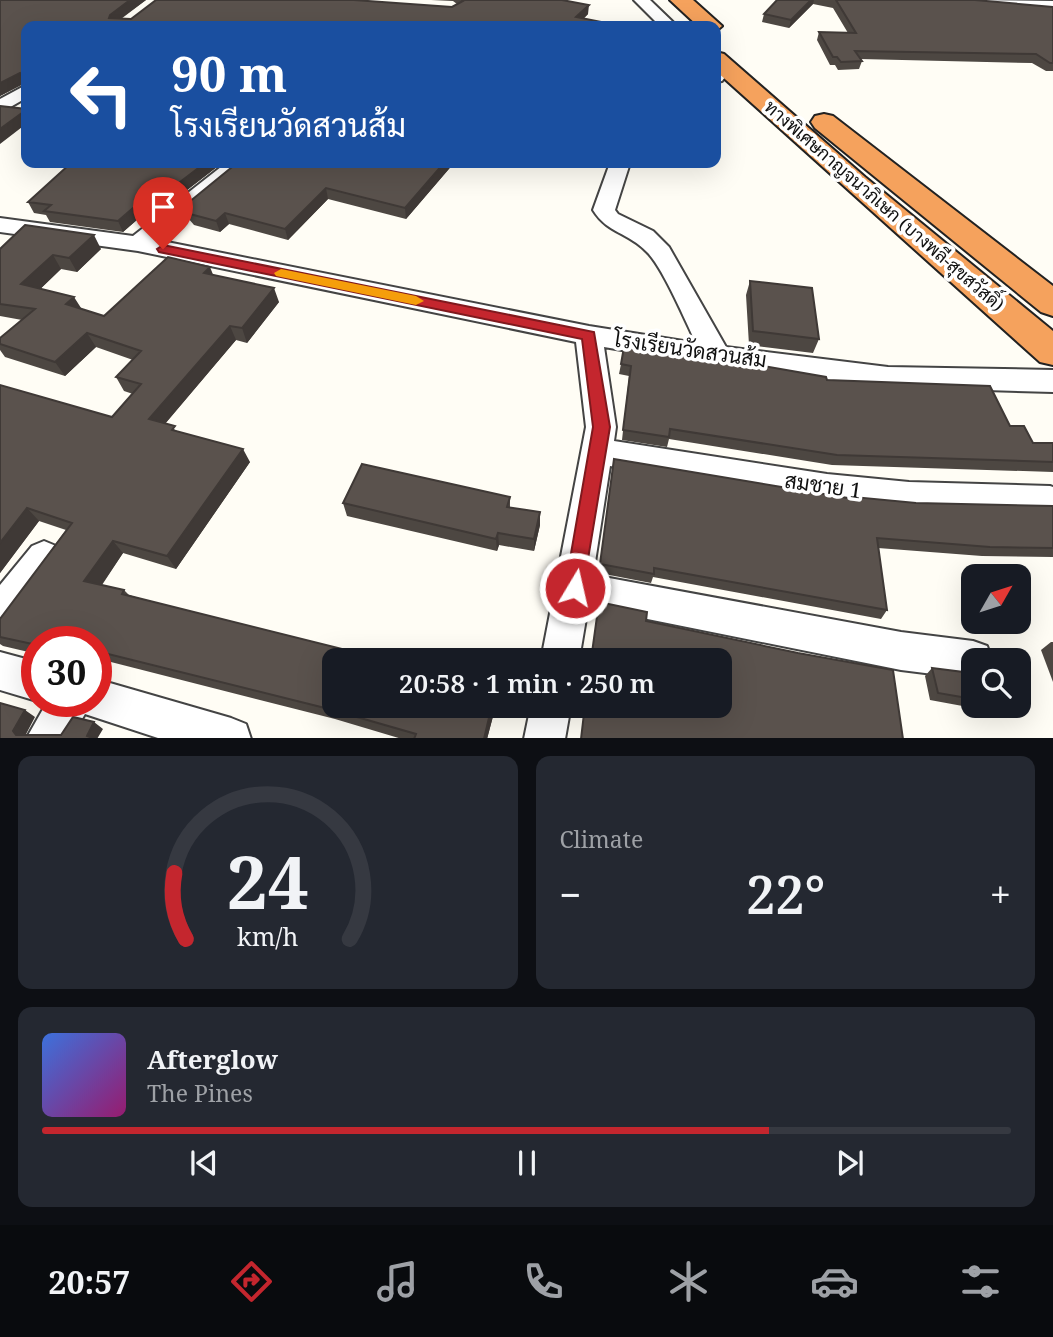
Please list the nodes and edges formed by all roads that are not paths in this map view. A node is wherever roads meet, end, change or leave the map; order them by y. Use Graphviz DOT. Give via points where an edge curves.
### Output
graph roads {
  1 [pos="641,0"];
  2 [pos="650,0"];
  3 [pos="680,0"];
  4 [pos="972,0"];
  5 [pos="1053,6"];
  6 [pos="664,21"];
  7 [pos="674,21"];
  8 [pos="705,21"];
  9 [pos="721,34"];
  10 [pos="721,63"];
  11 [pos="21,93"];
  12 [pos="1,105"];
  13 [pos="233,168"];
  14 [pos="618,168"];
  15 [pos="0,225"];
  16 [pos="138,244"];
  17 [pos="1053,304"];
  18 [pos="589,335"];
  19 [pos="1053,352"];
  20 [pos="717,356"];
  21 [pos="1047,388"];
  22 [pos="597,451"];
  23 [pos="1050,500"];
  24 [pos="44,557"];
  25 [pos="575,588"];
  26 [pos="0,614"];
  27 [pos="562,648"];
  28 [pos="961,658"];
  29 [pos="0,671"];
  30 [pos="21,677"];
  31 [pos="112,704"];
  32 [pos="59,717"];
  33 [pos="548,718"];
  34 [pos="46,738"];
  35 [pos="231,738"];
  36 [pos="544,738"];
  1 -- 6 [label="street"];
  2 -- 7 [label="highway"];
  3 -- 8 [label="highway"];
  4 -- 5 [label="street"];
  9 -- 17 [label="highway, ทางพิเศษกาญจนาภิเษก (บางพลี-สุขสวัสดิ์)" via="889,176"];
  10 -- 19 [label="highway, ทางพิเศษกาญจนาภิเษก (บางพลี-สุขสวัสดิ์)"];
  11 -- 12 [label="street"];
  13 -- 16 [label="street"];
  14 -- 20 [label="street" via="604,210 610,219 645,236 661,252"];
  15 -- 16 [label="street, โรงเรียนวัดสวนส้ม"];
  16 -- 18 [label="street, โรงเรียนวัดสวนส้ม"];
  18 -- 20 [label="street, โรงเรียนวัดสวนส้ม"];
  18 -- 22 [label="street" via="601,427"];
  20 -- 21 [label="street, โรงเรียนวัดสวนส้ม" via="888,377"];
  22 -- 23 [label="street, สมชาย 1" via="827,488 909,496"];
  22 -- 25 [label="street"];
  24 -- 26 [label="street"];
  25 -- 27 [label="street"];
  25 -- 28 [label="street"];
  29 -- 30 [label="street"];
  31 -- 35 [label="street"];
  32 -- 34 [label="street"];
  33 -- 36 [label="street"];
}
